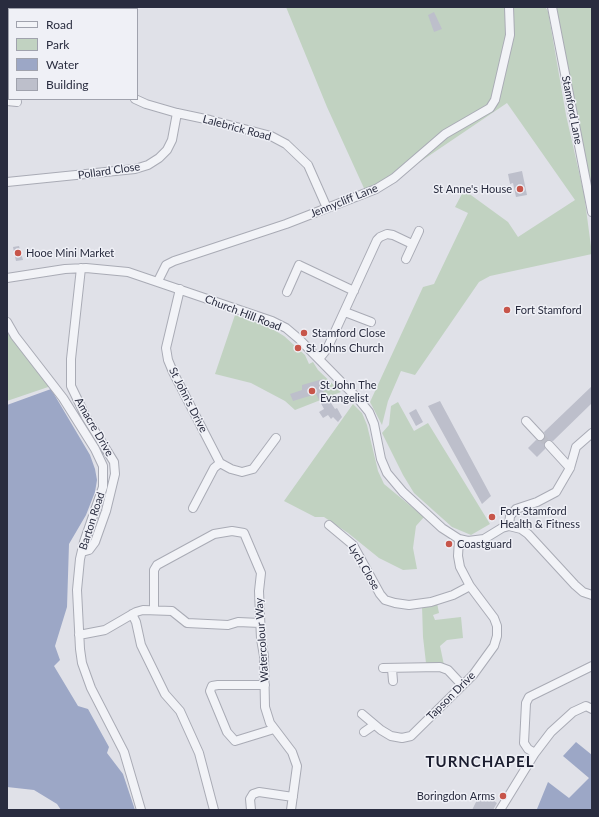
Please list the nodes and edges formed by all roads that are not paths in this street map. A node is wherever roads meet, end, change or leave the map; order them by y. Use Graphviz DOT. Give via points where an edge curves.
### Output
graph roads {
  1 [pos="509,7"];
  2 [pos="552,7"];
  3 [pos="137,100"];
  4 [pos="7,101"];
  5 [pos="17,102"];
  6 [pos="177,114"];
  7 [pos="7,182"];
  8 [pos="327,208"];
  9 [pos="592,212"];
  10 [pos="419,231"];
  11 [pos="412,244"];
  12 [pos="406,259"];
  13 [pos="81,268"];
  14 [pos="7,278"];
  15 [pos="158,281"];
  16 [pos="180,289"];
  17 [pos="354,291"];
  18 [pos="287,292"];
  19 [pos="345,312"];
  20 [pos="7,322"];
  21 [pos="371,322"];
  22 [pos="319,359"];
  23 [pos="526,421"];
  24 [pos="592,433"];
  25 [pos="540,436"];
  26 [pos="276,438"];
  27 [pos="549,445"];
  28 [pos="220,463"];
  29 [pos="570,468"];
  30 [pos="193,508"];
  31 [pos="329,525"];
  32 [pos="509,526"];
  33 [pos="459,539"];
  34 [pos="82,552"];
  35 [pos="470,586"];
  36 [pos="592,595"];
  37 [pos="154,610"];
  38 [pos="132,614"];
  39 [pos="260,622"];
  40 [pos="79,635"];
  41 [pos="592,666"];
  42 [pos="383,668"];
  43 [pos="392,669"];
  44 [pos="393,681"];
  45 [pos="265,685"];
  46 [pos="462,685"];
  47 [pos="592,708"];
  48 [pos="362,714"];
  49 [pos="374,725"];
  50 [pos="274,729"];
  51 [pos="364,732"];
  52 [pos="535,753"];
  53 [pos="293,796"];
  54 [pos="141,810"];
  55 [pos="214,810"];
  56 [pos="251,810"];
  57 [pos="291,810"];
  58 [pos="500,810"];
  1 -- 8 [label="street, Jennycliff Lane" via="510,35 495,100 490,108 445,134 394,178 376,189"];
  2 -- 9 [label="street, Stamford Lane"];
  3 -- 6 [label="street, Lalebrick Road"];
  4 -- 5 [label="street"];
  6 -- 7 [label="street, Pollard Close" via="172,140 167,150 148,165 135,169"];
  6 -- 8 [label="street, Lalebrick Road" via="271,136 286,144 308,165"];
  8 -- 15 [label="street, Jennycliff Lane" via="174,261 166,265"];
  10 -- 11 [label="street"];
  11 -- 12 [label="street"];
  11 -- 17 [label="street" via="393,235 380,237"];
  13 -- 14 [label="street, Church Hill Road"];
  13 -- 15 [label="street, Church Hill Road" via="128,272"];
  13 -- 34 [label="street, Amacre Drive" via="71,359 71,386 86,417 114,462 115,474 95,542 89,550"];
  15 -- 16 [label="street, Church Hill Road"];
  16 -- 22 [label="street, Church Hill Road" via="286,328"];
  16 -- 28 [label="street, St John's Drive" via="166,348 168,360"];
  17 -- 18 [label="street" via="299,265"];
  17 -- 19 [label="street"];
  19 -- 21 [label="street"];
  19 -- 22 [label="street" via="327,349"];
  20 -- 34 [label="street, Barton Road" via="63,398 102,461 103,487"];
  22 -- 33 [label="street, Church Hill Road" via="369,412 381,459 396,485 442,528"];
  23 -- 25 [label="street"];
  24 -- 29 [label="street" via="576,447"];
  26 -- 28 [label="street" via="253,469 242,472"];
  27 -- 29 [label="street"];
  28 -- 30 [label="street" via="214,468"];
  29 -- 32 [label="street" via="556,492 516,509 510,516"];
  31 -- 35 [label="street, Lych Close" via="354,545 380,594 386,600 409,605 431,602"];
  32 -- 33 [label="street" via="484,539"];
  32 -- 36 [label="street" via="528,534 575,585"];
  33 -- 35 [label="street, Tapson Drive" via="460,567"];
  34 -- 40 [label="street, Barton Road" via="77,590"];
  35 -- 46 [label="street, Tapson Drive" via="494,618 497,636 494,646 473,675"];
  37 -- 38 [label="street"];
  37 -- 39 [label="street" via="172,610 187,623 228,625 238,622"];
  37 -- 39 [label="street, Watercolour Way" via="156,565 214,534 239,531 248,536 261,573"];
  38 -- 40 [label="street" via="105,630"];
  38 -- 55 [label="street" via="141,645 164,694 180,711 199,754"];
  39 -- 45 [label="street, Watercolour Way"];
  40 -- 54 [label="street, Barton Road" via="82,663 100,706 124,752"];
  41 -- 52 [label="street" via="529,697 526,703 524,743"];
  42 -- 43 [label="street"];
  43 -- 44 [label="street"];
  43 -- 46 [label="street" via="440,667 448,670"];
  45 -- 50 [label="street, Watercolour Way" via="265,708"];
  45 -- 50 [label="street" via="218,685 212,686 210,691 227,732 235,741"];
  46 -- 49 [label="street, Tapson Drive" via="411,736 396,738"];
  47 -- 52 [label="street" via="586,706 573,712 550,732"];
  48 -- 49 [label="street, Tapson Drive"];
  49 -- 51 [label="street"];
  50 -- 53 [label="street, Watercolour Way" via="292,752 297,766"];
  52 -- 58 [label="street"];
  53 -- 56 [label="street" via="259,792 253,794 250,799"];
  53 -- 57 [label="street, Watercolour Way"];
}
